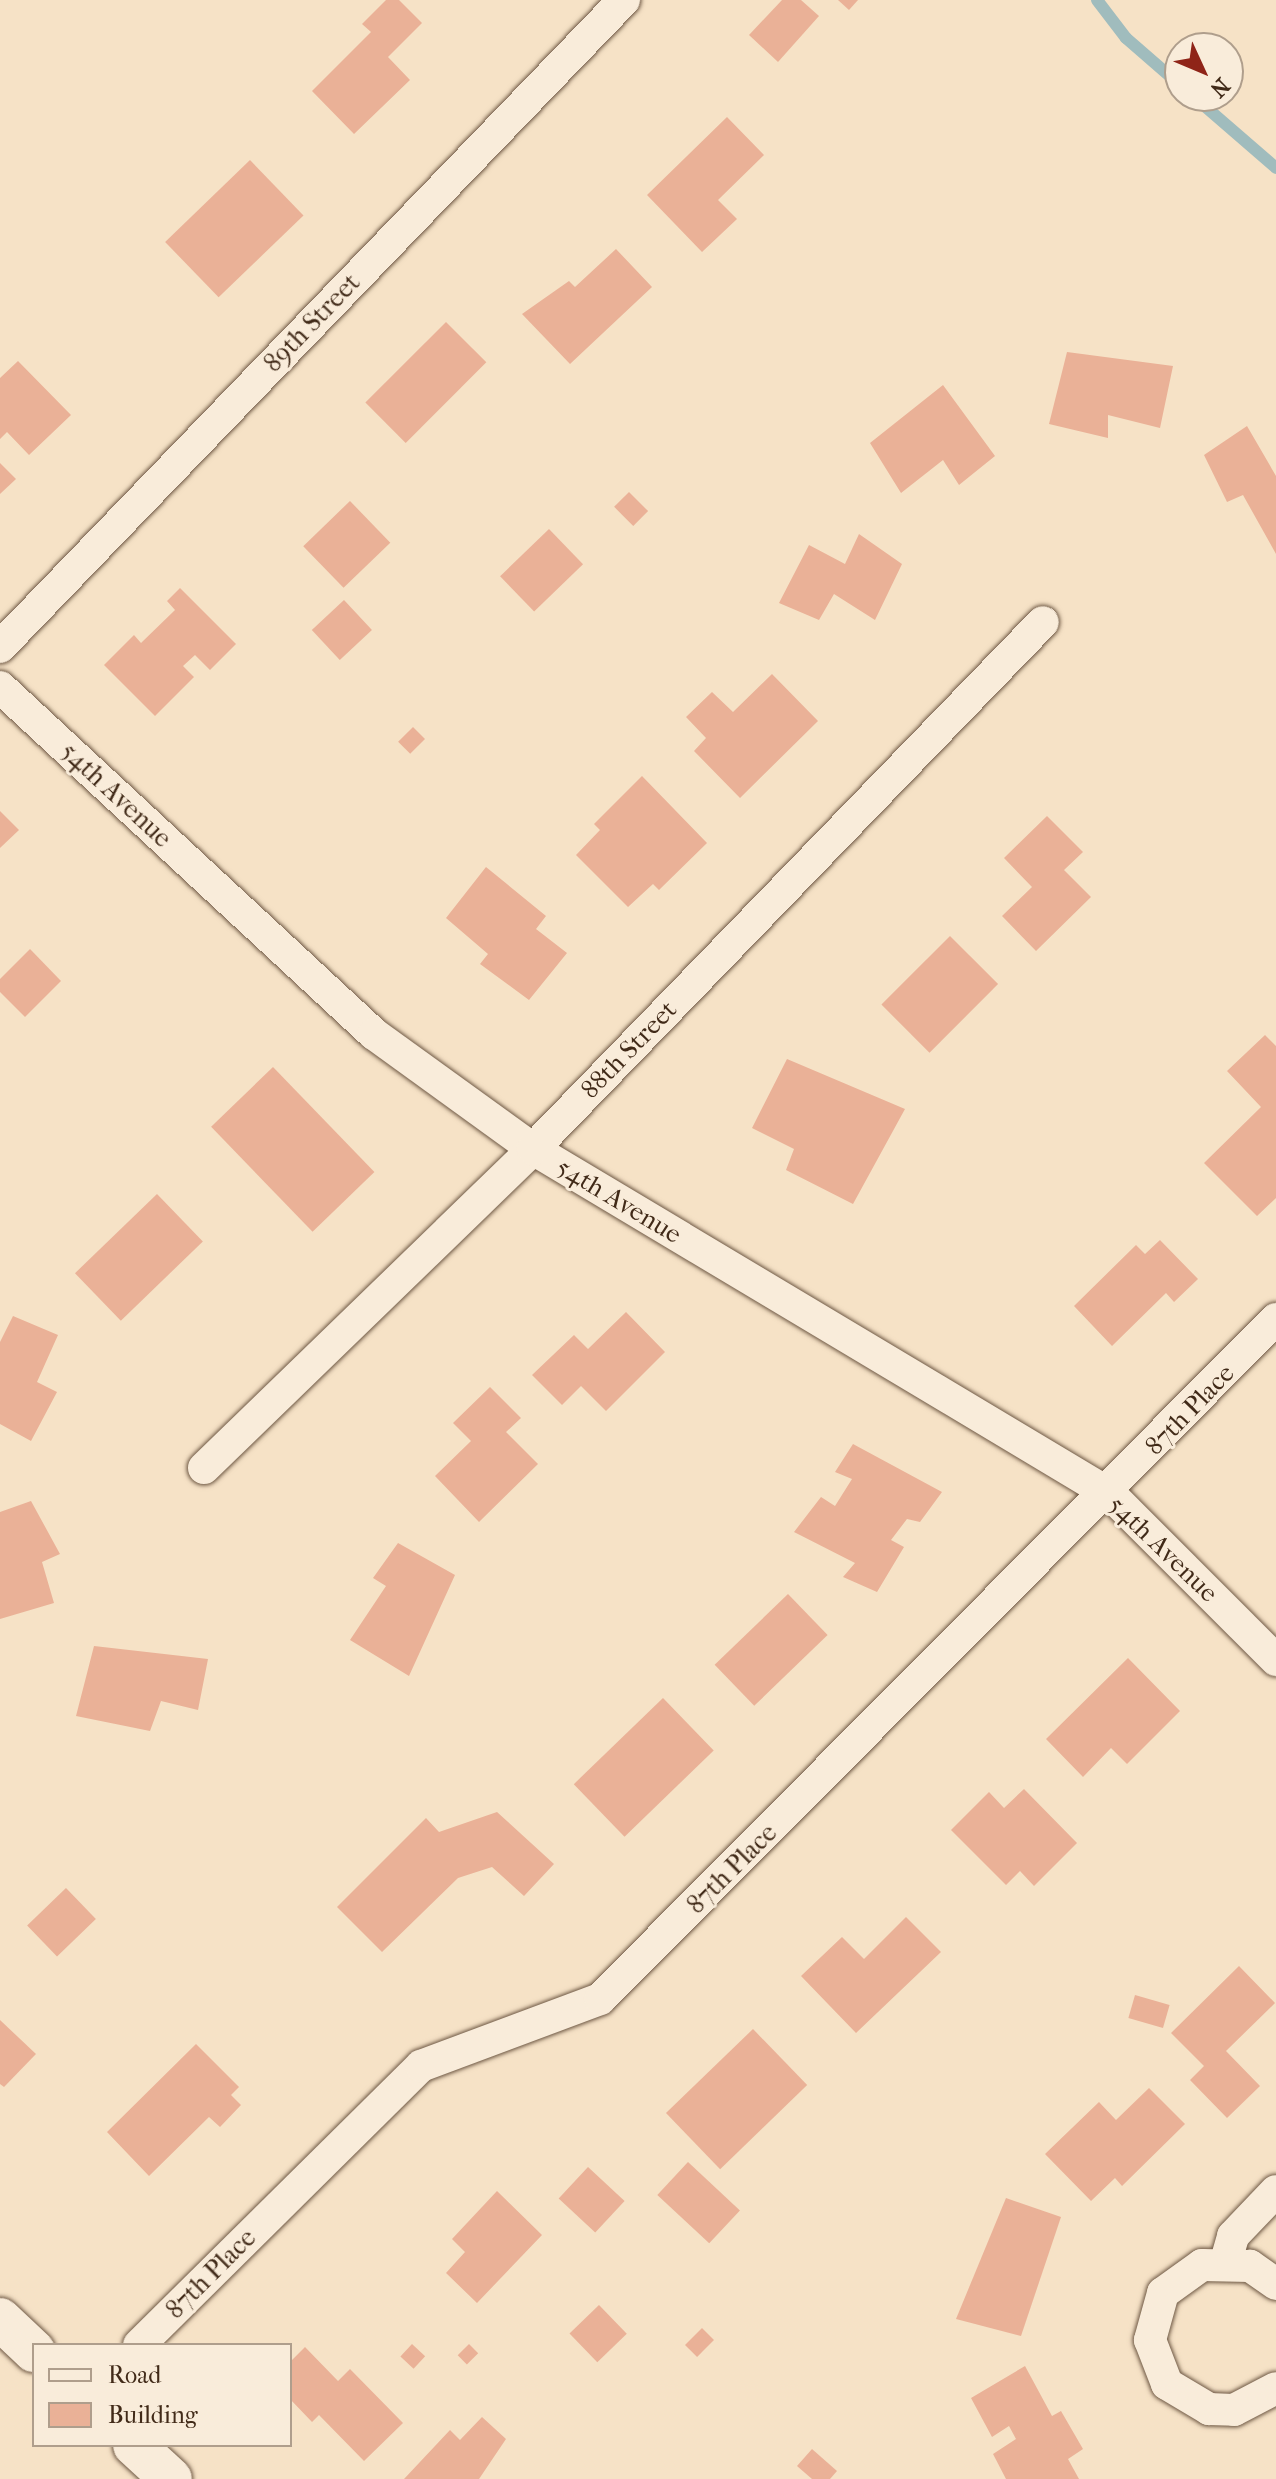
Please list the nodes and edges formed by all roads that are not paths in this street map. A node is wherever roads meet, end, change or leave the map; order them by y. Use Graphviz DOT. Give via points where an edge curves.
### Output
graph roads {
  1 [pos="624,0"];
  2 [pos="1043,622"];
  3 [pos="0,647"];
  4 [pos="0,687"];
  5 [pos="533,1149"];
  6 [pos="1276,1319"];
  7 [pos="204,1468"];
  8 [pos="1110,1494"];
  9 [pos="1276,1660"];
  10 [pos="1276,2191"];
  11 [pos="1226,2261"];
  12 [pos="1276,2284"];
  13 [pos="0,2319"];
  14 [pos="141,2343"];
  15 [pos="32,2349"];
  16 [pos="1276,2388"];
  17 [pos="136,2447"];
  18 [pos="171,2479"];
  1 -- 3 [label="street, 89th Street"];
  2 -- 5 [label="street, 88th Street"];
  4 -- 5 [label="street, 54th Avenue" via="374,1034"];
  5 -- 7 [label="street, 88th Street"];
  5 -- 8 [label="street, 54th Avenue"];
  6 -- 8 [label="street, 87th Place"];
  8 -- 9 [label="street, 54th Avenue"];
  8 -- 14 [label="street, 87th Place" via="600,1999 421,2066"];
  10 -- 11 [label="street" via="1233,2236"];
  11 -- 12 [label="street" via="1250,2266"];
  11 -- 16 [label="street" via="1191,2270 1163,2293 1152,2315 1155,2363 1167,2384 1209,2409 1234,2410"];
  13 -- 15 [label="street"];
  17 -- 18 [label="street"];
}
